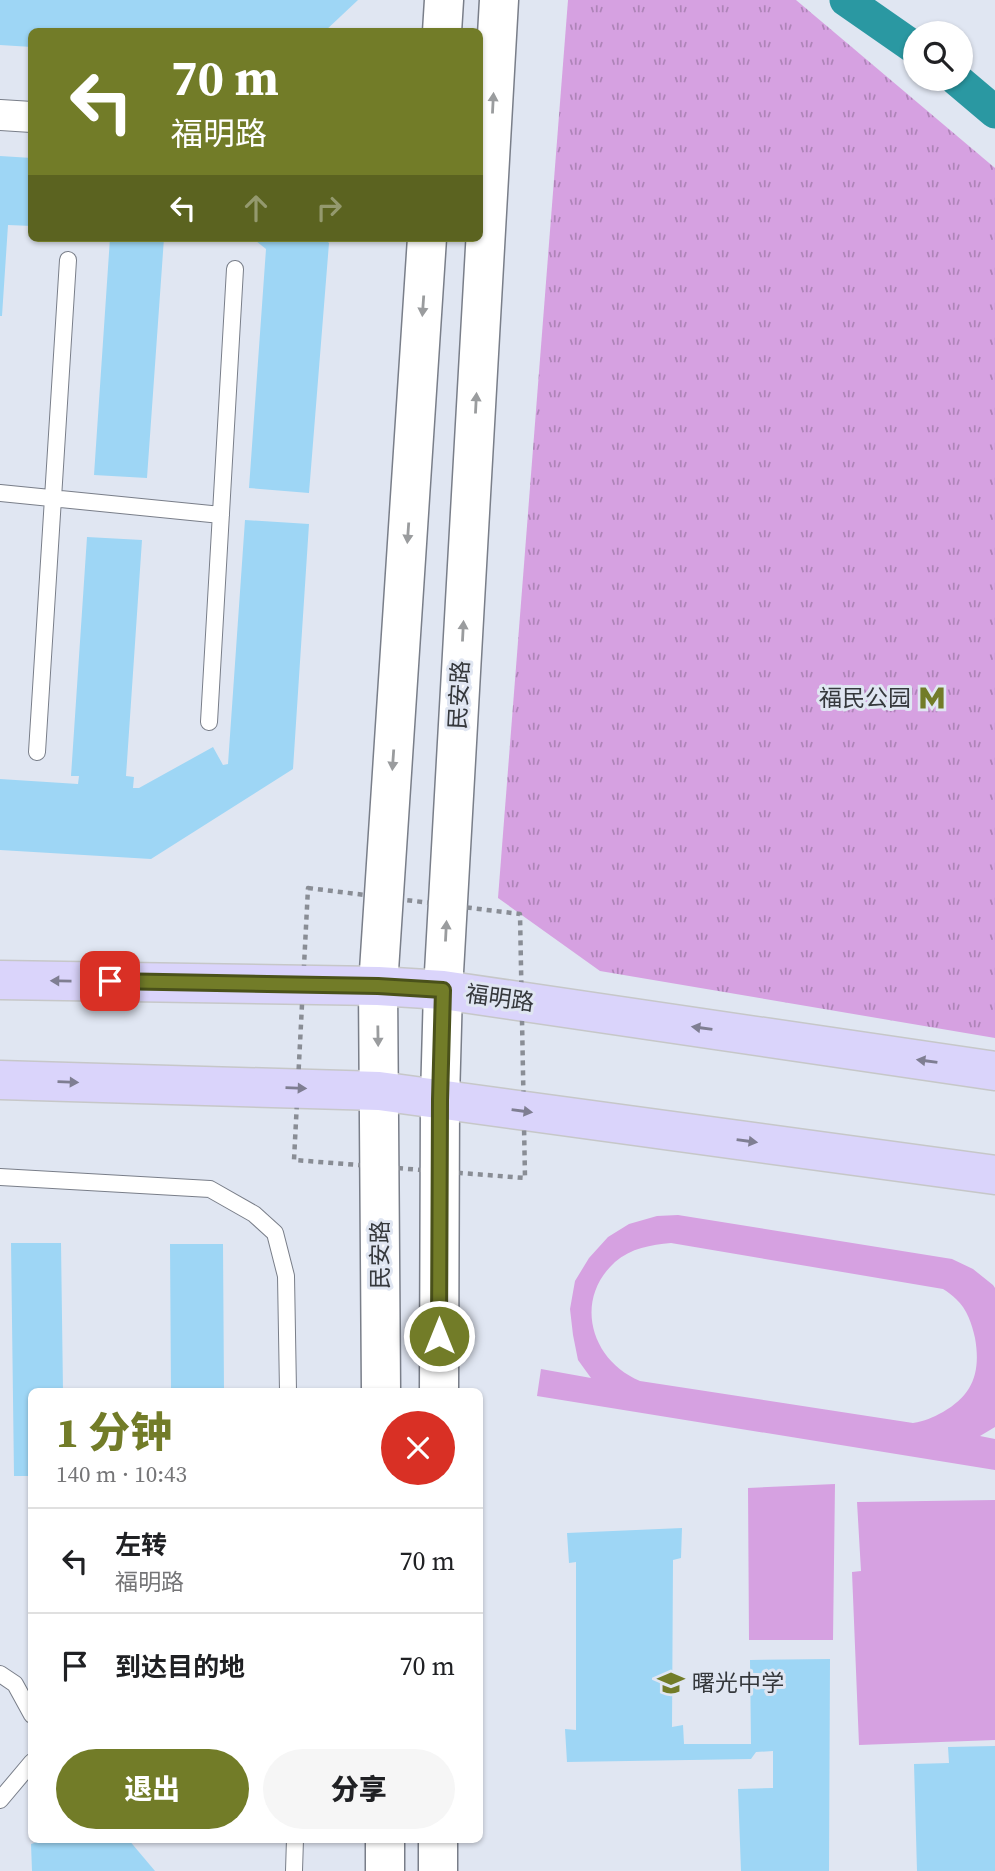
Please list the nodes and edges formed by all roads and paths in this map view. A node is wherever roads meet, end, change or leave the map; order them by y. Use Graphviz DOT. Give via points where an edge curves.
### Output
graph roads {
  1 [pos="444,0"];
  2 [pos="499,0"];
  3 [pos="442,28"];
  4 [pos="0,115"];
  5 [pos="28,117"];
  6 [pos="427,242"];
  7 [pos="68,260"];
  8 [pos="235,269"];
  9 [pos="0,493"];
  10 [pos="53,498"];
  11 [pos="221,515"];
  12 [pos="209,722"];
  13 [pos="37,752"];
  14 [pos="0,980"];
  15 [pos="378,986"];
  16 [pos="443,990"];
  17 [pos="995,1071"];
  18 [pos="0,1080"];
  19 [pos="379,1091"];
  20 [pos="440,1100"];
  21 [pos="995,1175"];
  22 [pos="0,1177"];
  23 [pos="288,1388"];
  24 [pos="382,1388"];
  25 [pos="439,1388"];
  26 [pos="0,1674"];
  27 [pos="28,1708"];
  28 [pos="28,1767"];
  29 [pos="0,1800"];
  30 [pos="295,1843"];
  31 [pos="385,1843"];
  32 [pos="438,1843"];
  33 [pos="295,1871"];
  34 [pos="385,1871"];
  35 [pos="438,1871"];
  1 -- 3 [label="main road"];
  16 -- 2 [label="main road, 民安路, one-way"];
  4 -- 5 [label="street"];
  6 -- 15 [label="main road, 民安路, one-way"];
  7 -- 10 [label="lane"];
  8 -- 11 [label="lane"];
  9 -- 10 [label="lane"];
  10 -- 11 [label="lane"];
  10 -- 13 [label="lane"];
  11 -- 12 [label="lane"];
  15 -- 14 [label="main road, 福明路, one-way"];
  15 -- 16 [label="main road, 福明路"];
  15 -- 19 [label="main road, 民安路, one-way"];
  17 -- 16 [label="main road, 福明路, one-way"];
  16 -- 20 [label="main road, 民安路"];
  18 -- 19 [label="main road, one-way"];
  19 -- 20 [label="main road"];
  19 -- 24 [label="main road, 民安路"];
  20 -- 21 [label="main road, one-way"];
  20 -- 25 [label="main road, 民安路"];
  22 -- 23 [label="lane" via="209,1189 254,1214 275,1233 286,1276"];
  26 -- 27 [label="lane" via="15,1684"];
  28 -- 29 [label="lane"];
  30 -- 33 [label="lane"];
  31 -- 34 [label="main road"];
  32 -- 35 [label="main road"];
}
